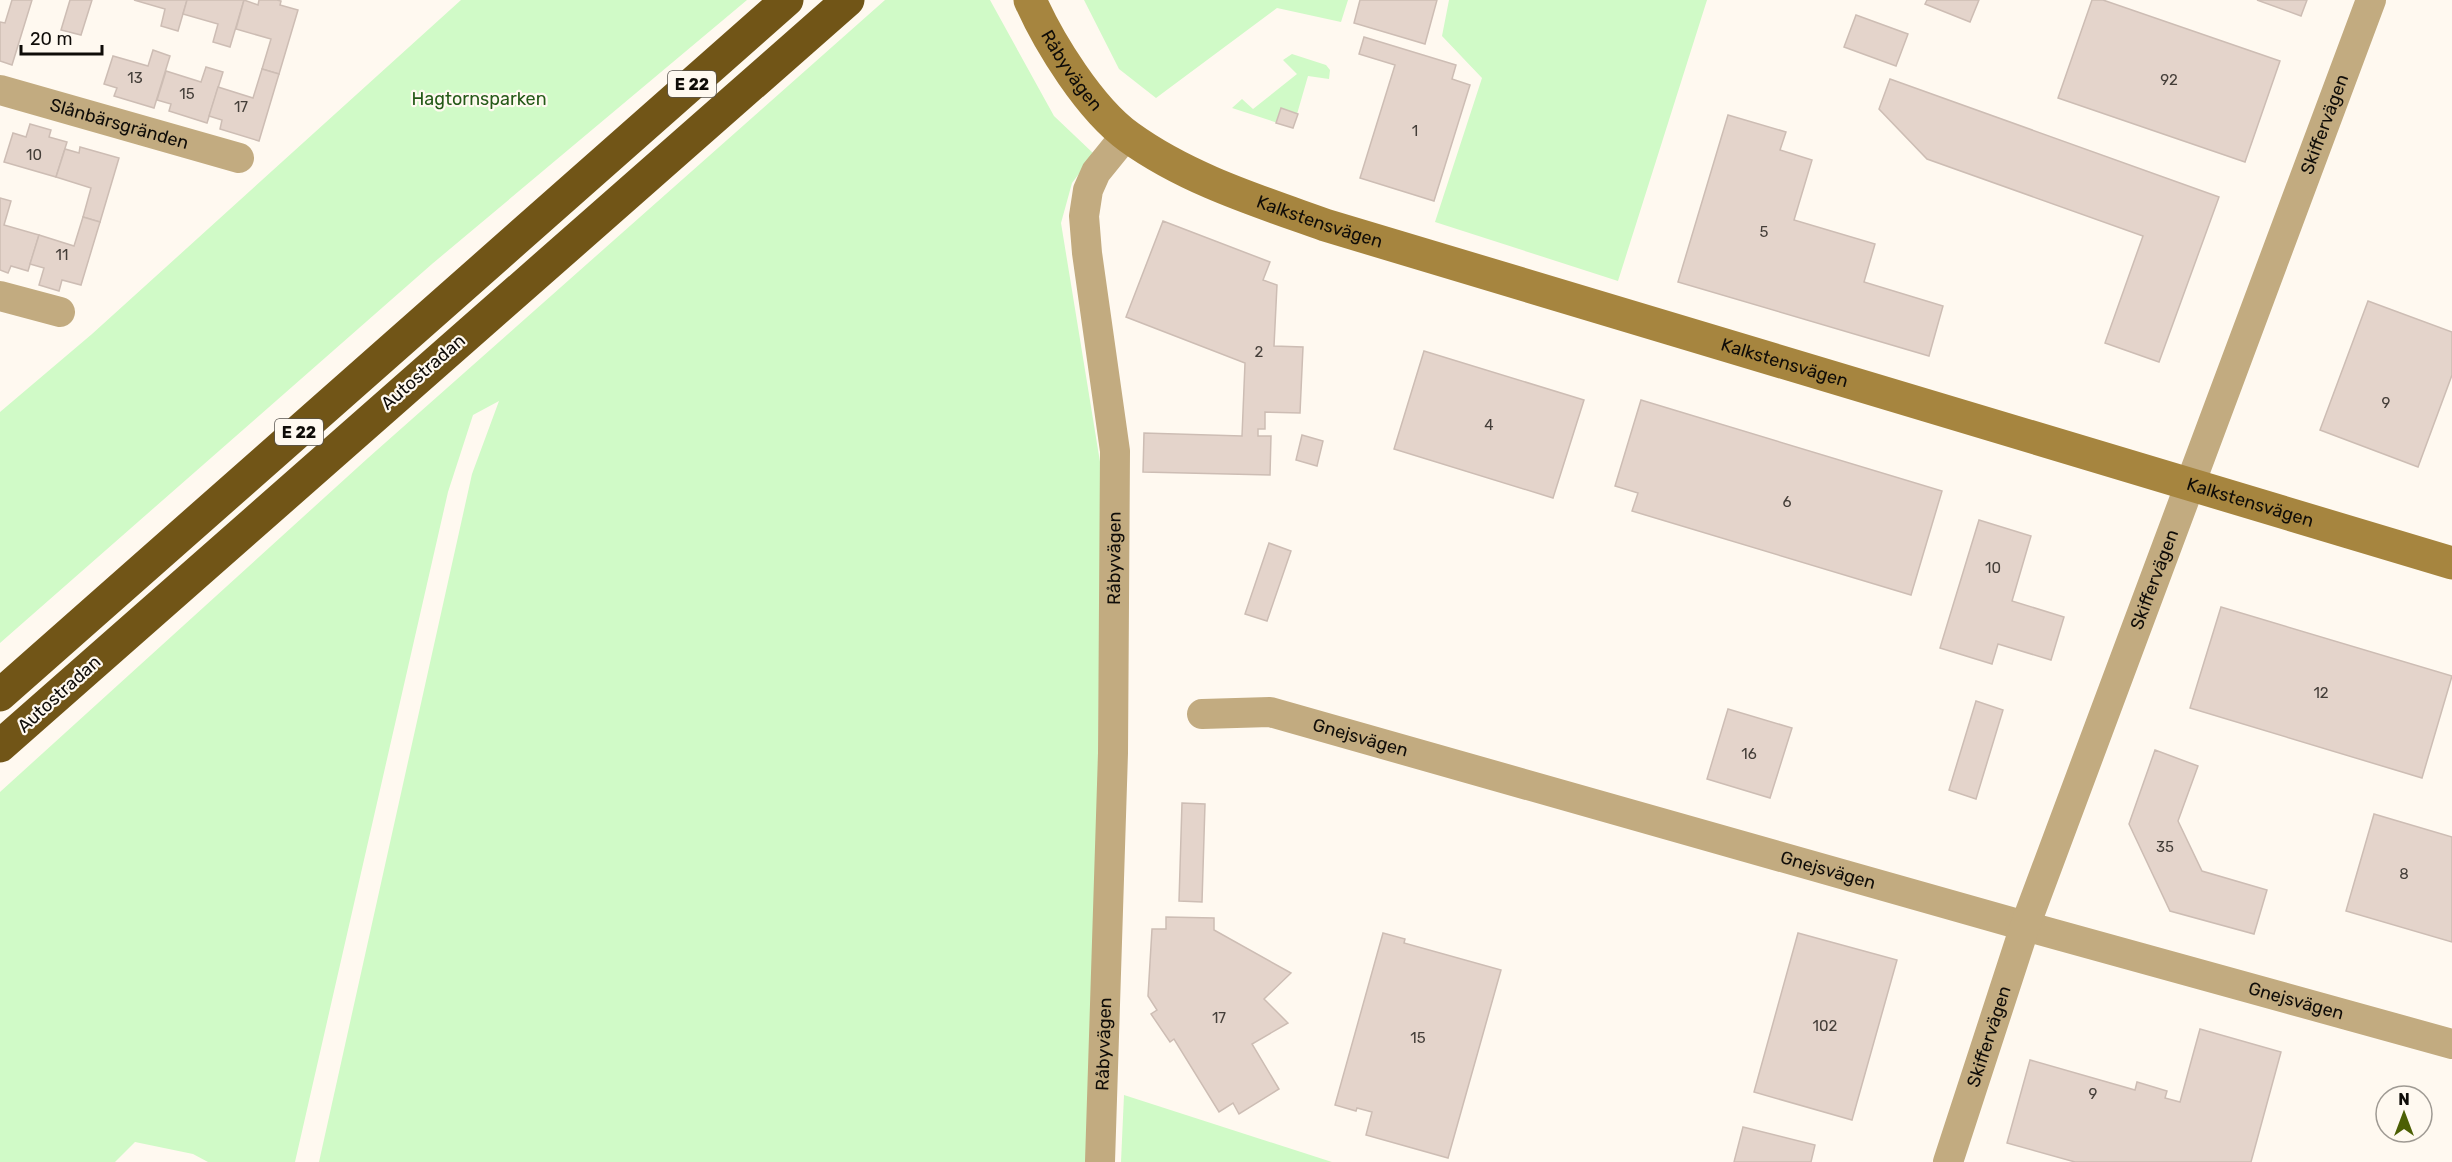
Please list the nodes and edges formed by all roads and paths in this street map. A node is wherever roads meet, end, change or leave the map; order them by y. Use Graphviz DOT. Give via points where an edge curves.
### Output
graph roads {
  1 [pos="787,0"];
  2 [pos="848,0"];
  3 [pos="1030,0"];
  4 [pos="2371,0"];
  5 [pos="0,90"];
  6 [pos="1126,135"];
  7 [pos="239,158"];
  8 [pos="0,296"];
  9 [pos="60,312"];
  10 [pos="2188,485"];
  11 [pos="2452,563"];
  12 [pos="0,695"];
  13 [pos="1202,714"];
  14 [pos="0,746"];
  15 [pos="2025,926"];
  16 [pos="2452,1044"];
  17 [pos="1100,1162"];
  18 [pos="1948,1162"];
  1 -- 12 [label="highway, Autostradan / E 22"];
  2 -- 14 [label="highway, Autostradan / E 22"];
  3 -- 6 [label="street, Råbyvägen" via="1053,49"];
  4 -- 10 [label="street, Skiffervägen"];
  5 -- 7 [label="street, Slånbärsgränden"];
  6 -- 10 [label="street, Kalkstensvägen" via="1172,163 1243,196 1325,225"];
  6 -- 17 [label="street, Råbyvägen" via="1096,172 1084,216 1115,451 1113,753"];
  8 -- 9 [label="street"];
  10 -- 11 [label="street, Kalkstensvägen"];
  10 -- 15 [label="street, Skiffervägen"];
  13 -- 15 [label="street, Gnejsvägen" via="1270,712"];
  15 -- 16 [label="street, Gnejsvägen"];
  15 -- 18 [label="street, Skiffervägen"];
}
